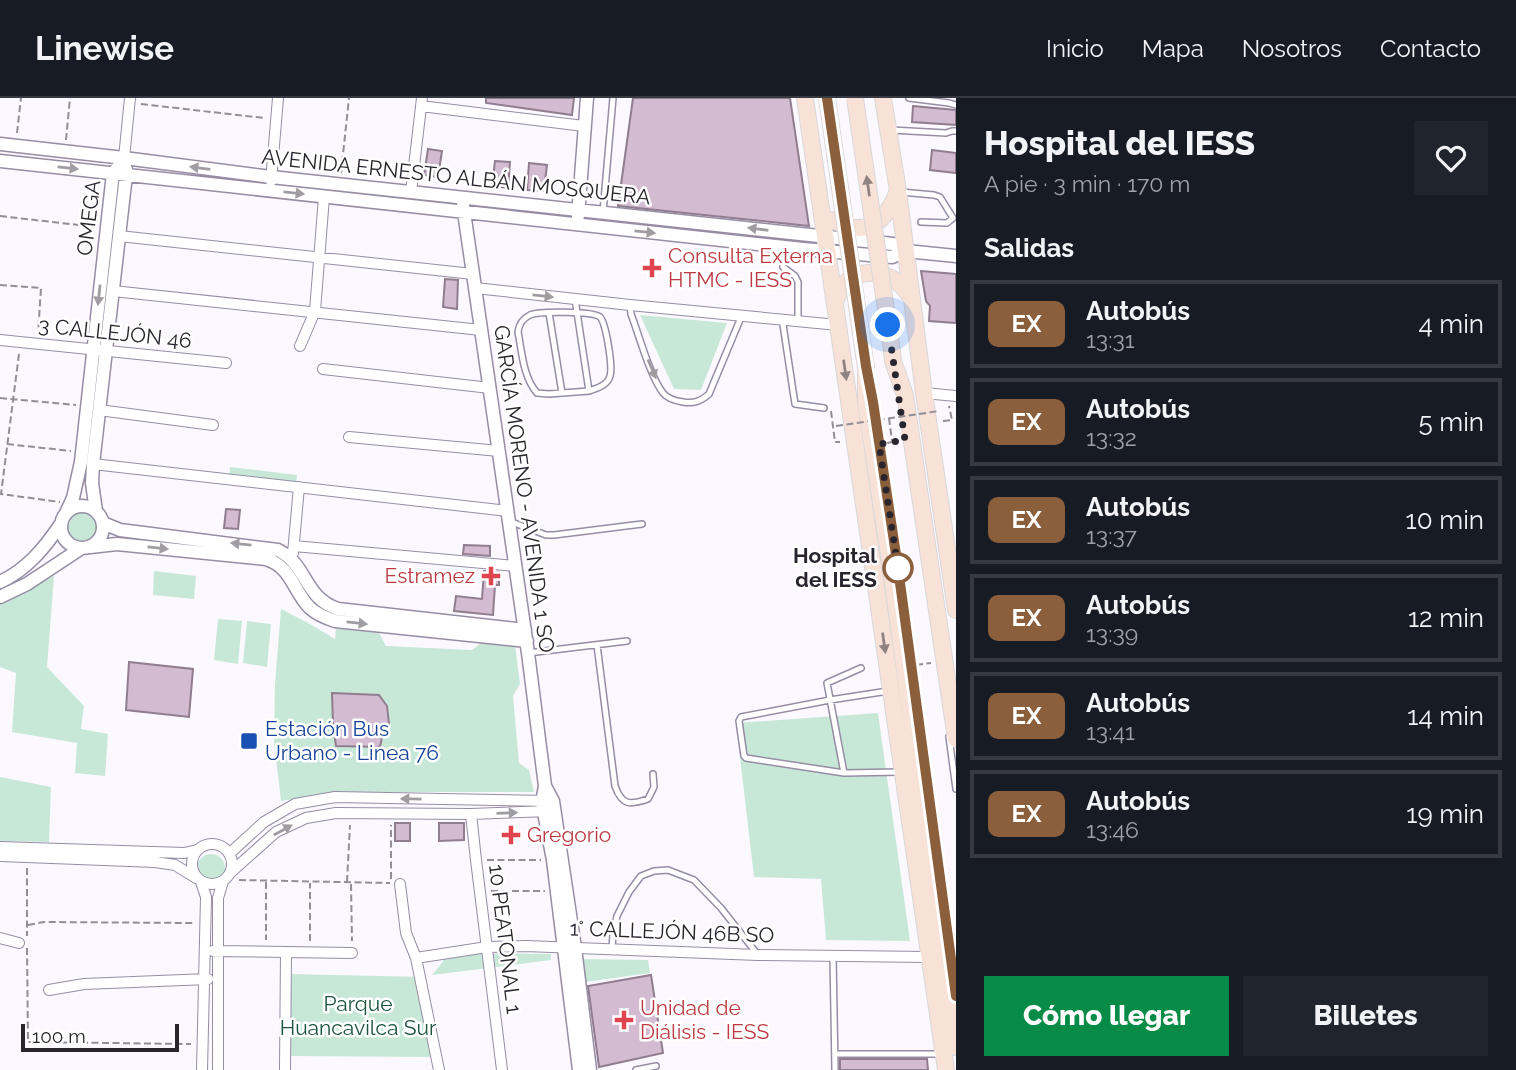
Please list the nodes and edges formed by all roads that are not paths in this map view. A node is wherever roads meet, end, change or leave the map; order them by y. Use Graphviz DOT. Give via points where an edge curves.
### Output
graph roads {
  1 [pos="278,98"];
  2 [pos="587,98"];
  3 [pos="613,98"];
  4 [pos="805,98"];
  5 [pos="827,98"];
  6 [pos="855,98"];
  7 [pos="883,98"];
  8 [pos="909,98"];
  9 [pos="130,100"];
  10 [pos="421,102"];
  11 [pos="955,106"];
  12 [pos="584,126"];
  13 [pos="888,129"];
  14 [pos="954,129"];
  15 [pos="0,144"];
  16 [pos="124,158"];
  17 [pos="0,161"];
  18 [pos="113,173"];
  19 [pos="127,175"];
  20 [pos="271,177"];
  21 [pos="270,191"];
  22 [pos="898,191"];
  23 [pos="411,192"];
  24 [pos="324,197"];
  25 [pos="463,198"];
  26 [pos="821,205"];
  27 [pos="578,210"];
  28 [pos="464,212"];
  29 [pos="603,212"];
  30 [pos="954,219"];
  31 [pos="920,222"];
  32 [pos="577,224"];
  33 [pos="120,236"];
  34 [pos="827,244"];
  35 [pos="905,251"];
  36 [pos="320,257"];
  37 [pos="956,257"];
  38 [pos="783,267"];
  39 [pos="473,274"];
  40 [pos="475,288"];
  41 [pos="113,291"];
  42 [pos="911,298"];
  43 [pos="575,299"];
  44 [pos="835,304"];
  45 [pos="630,305"];
  46 [pos="315,311"];
  47 [pos="548,313"];
  48 [pos="577,313"];
  49 [pos="742,315"];
  50 [pos="782,318"];
  51 [pos="798,320"];
  52 [pos="838,325"];
  53 [pos="481,330"];
  54 [pos="0,340"];
  55 [pos="300,346"];
  56 [pos="100,350"];
  57 [pos="892,356"];
  58 [pos="865,361"];
  59 [pos="226,363"];
  60 [pos="323,369"];
  61 [pos="490,388"];
  62 [pos="589,391"];
  63 [pos="562,393"];
  64 [pos="924,393"];
  65 [pos="952,396"];
  66 [pos="795,404"];
  67 [pos="827,408"];
  68 [pos="93,409"];
  69 [pos="788,409"];
  70 [pos="213,425"];
  71 [pos="349,437"];
  72 [pos="499,451"];
  73 [pos="93,464"];
  74 [pos="299,487"];
  75 [pos="68,508"];
  76 [pos="96,511"];
  77 [pos="508,516"];
  78 [pos="103,523"];
  79 [pos="642,524"];
  80 [pos="60,525"];
  81 [pos="945,536"];
  82 [pos="85,547"];
  83 [pos="293,552"];
  84 [pos="890,562"];
  85 [pos="516,566"];
  86 [pos="0,582"];
  87 [pos="934,590"];
  88 [pos="0,597"];
  89 [pos="878,604"];
  90 [pos="956,610"];
  91 [pos="527,641"];
  92 [pos="627,641"];
  93 [pos="597,645"];
  94 [pos="861,668"];
  95 [pos="890,691"];
  96 [pos="830,700"];
  97 [pos="956,739"];
  98 [pos="902,772"];
  99 [pos="844,773"];
  100 [pos="653,774"];
  101 [pos="956,786"];
  102 [pos="548,806"];
  103 [pos="471,814"];
  104 [pos="0,847"];
  105 [pos="197,850"];
  106 [pos="229,854"];
  107 [pos="914,854"];
  108 [pos="0,856"];
  109 [pos="155,857"];
  110 [pos="227,877"];
  111 [pos="198,880"];
  112 [pos="395,883"];
  113 [pos="940,927"];
  114 [pos="0,938"];
  115 [pos="19,943"];
  116 [pos="487,947"];
  117 [pos="569,947"];
  118 [pos="612,949"];
  119 [pos="205,950"];
  120 [pos="219,951"];
  121 [pos="286,952"];
  122 [pos="352,953"];
  123 [pos="758,955"];
  124 [pos="834,956"];
  125 [pos="928,957"];
  126 [pos="416,958"];
  127 [pos="204,979"];
  128 [pos="218,979"];
  129 [pos="49,990"];
  130 [pos="956,997"];
  131 [pos="835,1054"];
  132 [pos="948,1057"];
  133 [pos="656,1066"];
  134 [pos="202,1070"];
  135 [pos="218,1070"];
  136 [pos="285,1070"];
  137 [pos="439,1070"];
  138 [pos="502,1070"];
  139 [pos="579,1070"];
  140 [pos="590,1070"];
  141 [pos="636,1070"];
  142 [pos="835,1070"];
  1 -- 20 [label="street"];
  2 -- 12 [label="street"];
  3 -- 29 [label="lane"];
  4 -- 26 [label="main road"];
  5 -- 58 [label="main road, bridge"];
  57 -- 6 [label="main road, one-way, bridge"];
  7 -- 13 [label="main road"];
  8 -- 11 [label="lane"];
  9 -- 16 [label="street"];
  10 -- 12 [label="street"];
  10 -- 23 [label="street"];
  12 -- 27 [label="street"];
  13 -- 14 [label="lane" via="946,133"];
  13 -- 22 [label="main road"];
  15 -- 16 [label="street, AVENIDA ERNESTO ALBÁN MOSQUERA"];
  16 -- 18 [label="street, OMEGA"];
  16 -- 19 [label="street, OMEGA"];
  20 -- 16 [label="street, AVENIDA ERNESTO ALBÁN MOSQUERA, one-way"];
  17 -- 18 [label="street, AVENIDA ERNESTO ALBÁN MOSQUERA, one-way"];
  18 -- 19 [label="street, AVENIDA ERNESTO ALBÁN MOSQUERA"];
  18 -- 56 [label="street, OMEGA, one-way"];
  19 -- 21 [label="street, AVENIDA ERNESTO ALBÁN MOSQUERA"];
  19 -- 33 [label="street, OMEGA"];
  20 -- 21 [label="street"];
  20 -- 23 [label="street, AVENIDA ERNESTO ALBÁN MOSQUERA"];
  21 -- 24 [label="street, AVENIDA ERNESTO ALBÁN MOSQUERA, one-way"];
  22 -- 26 [label="main road" via="883,218 867,227 840,224"];
  22 -- 30 [label="lane" via="940,197"];
  22 -- 35 [label="main road"];
  23 -- 25 [label="street, AVENIDA ERNESTO ALBÁN MOSQUERA"];
  24 -- 28 [label="street, AVENIDA ERNESTO ALBÁN MOSQUERA"];
  24 -- 36 [label="street"];
  25 -- 27 [label="street, AVENIDA ERNESTO ALBÁN MOSQUERA"];
  25 -- 28 [label="street, GARCÍA MORENO - AVENIDA 1 SO"];
  26 -- 34 [label="main road"];
  27 -- 29 [label="street, AVENIDA ERNESTO ALBÁN MOSQUERA"];
  27 -- 32 [label="street"];
  28 -- 32 [label="street, AVENIDA ERNESTO ALBÁN MOSQUERA"];
  28 -- 39 [label="street, GARCÍA MORENO - AVENIDA 1 SO"];
  34 -- 29 [label="street, AVENIDA ERNESTO ALBÁN MOSQUERA, one-way"];
  30 -- 31 [label="lane"];
  32 -- 34 [label="street, AVENIDA ERNESTO ALBÁN MOSQUERA, one-way"];
  33 -- 36 [label="street"];
  33 -- 41 [label="street, OMEGA"];
  34 -- 35 [label="street, AVENIDA ERNESTO ALBÁN MOSQUERA" via="893,244"];
  34 -- 44 [label="main road"];
  35 -- 37 [label="street, AVENIDA ERNESTO ALBÁN MOSQUERA"];
  35 -- 42 [label="main road"];
  36 -- 39 [label="street"];
  36 -- 46 [label="street"];
  38 -- 51 [label="lane" via="798,282"];
  39 -- 40 [label="street, GARCÍA MORENO - AVENIDA 1 SO"];
  40 -- 43 [label="street, one-way"];
  40 -- 53 [label="street, GARCÍA MORENO - AVENIDA 1 SO"];
  41 -- 46 [label="street"];
  41 -- 56 [label="street, OMEGA"];
  42 -- 44 [label="main road" via="899,282 874,273 848,282"];
  42 -- 64 [label="main road"];
  43 -- 45 [label="street"];
  43 -- 48 [label="lane"];
  44 -- 52 [label="main road"];
  45 -- 49 [label="street"];
  45 -- 49 [label="lane, one-way" via="664,394 690,403 709,394"];
  46 -- 53 [label="street"];
  46 -- 55 [label="street"];
  47 -- 48 [label="lane"];
  47 -- 63 [label="lane"];
  47 -- 63 [label="lane" via="526,318 518,332 532,387 537,393"];
  48 -- 62 [label="lane"];
  48 -- 62 [label="lane" via="598,316 606,332 610,377"];
  49 -- 50 [label="street"];
  50 -- 51 [label="street"];
  50 -- 66 [label="lane"];
  51 -- 52 [label="street"];
  52 -- 89 [label="main road, one-way"];
  53 -- 61 [label="street, GARCÍA MORENO - AVENIDA 1 SO"];
  54 -- 56 [label="street, 3 CALLEJÓN 46"];
  56 -- 59 [label="street, 3 CALLEJÓN 46"];
  56 -- 68 [label="street, OMEGA"];
  57 -- 87 [label="main road" via="905,395"];
  57 -- 101 [label="lane"];
  58 -- 84 [label="main road" via="866,403"];
  58 -- 130 [label="lane"];
  60 -- 61 [label="street"];
  61 -- 72 [label="street, GARCÍA MORENO - AVENIDA 1 SO"];
  62 -- 63 [label="lane"];
  64 -- 65 [label="street"];
  64 -- 81 [label="main road"];
  66 -- 67 [label="lane"];
  66 -- 69 [label="lane"];
  68 -- 70 [label="street"];
  68 -- 73 [label="street, OMEGA"];
  68 -- 75 [label="street, OMEGA"];
  71 -- 72 [label="street"];
  72 -- 77 [label="street, GARCÍA MORENO - AVENIDA 1 SO"];
  73 -- 74 [label="street"];
  73 -- 76 [label="street, OMEGA"];
  74 -- 77 [label="street"];
  74 -- 83 [label="street"];
  75 -- 76 [label="street" via="84,506"];
  75 -- 80 [label="street"];
  76 -- 78 [label="street"];
  77 -- 79 [label="lane" via="546,535"];
  77 -- 85 [label="street, GARCÍA MORENO - AVENIDA 1 SO"];
  78 -- 82 [label="street" via="101,537"];
  83 -- 78 [label="street, one-way" via="120,530"];
  80 -- 82 [label="street" via="68,544"];
  80 -- 86 [label="street" via="30,562"];
  81 -- 87 [label="main road"];
  81 -- 90 [label="main road"];
  82 -- 88 [label="street"];
  82 -- 91 [label="street, one-way" via="117,544 266,559 287,572 302,598 322,617"];
  83 -- 85 [label="street"];
  83 -- 91 [label="street" via="318,599 326,605"];
  84 -- 89 [label="main road"];
  84 -- 113 [label="main road"];
  85 -- 91 [label="street, GARCÍA MORENO - AVENIDA 1 SO"];
  87 -- 97 [label="main road"];
  89 -- 95 [label="main road, one-way"];
  91 -- 93 [label="lane"];
  91 -- 102 [label="street, GARCÍA MORENO - AVENIDA 1 SO"];
  92 -- 93 [label="lane"];
  93 -- 100 [label="lane" via="619,797 632,803 648,799 654,787"];
  94 -- 96 [label="lane" via="827,683"];
  95 -- 96 [label="lane"];
  95 -- 98 [label="main road"];
  96 -- 99 [label="lane"];
  96 -- 99 [label="lane" via="741,717 744,756"];
  98 -- 99 [label="lane"];
  98 -- 107 [label="main road"];
  103 -- 102 [label="street, one-way"];
  102 -- 106 [label="street, one-way" via="335,797 295,804 264,822"];
  102 -- 117 [label="street, GARCÍA MORENO - AVENIDA 1 SO"];
  102 -- 117 [label="street, GARCÍA MORENO - AVENIDA 1 SO" via="556,891"];
  110 -- 103 [label="street, one-way" via="276,832 306,818 336,813"];
  103 -- 116 [label="street, 10 PEATONAL 1"];
  104 -- 109 [label="street"];
  105 -- 106 [label="street" via="213,844"];
  105 -- 109 [label="street"];
  105 -- 111 [label="street" via="191,867"];
  106 -- 110 [label="street" via="232,860"];
  107 -- 113 [label="main road"];
  107 -- 125 [label="main road"];
  108 -- 109 [label="street"];
  109 -- 111 [label="street"];
  110 -- 111 [label="street" via="213,885"];
  110 -- 120 [label="street" via="218,898"];
  111 -- 119 [label="street" via="205,897"];
  112 -- 126 [label="street"];
  113 -- 132 [label="main road"];
  114 -- 115 [label="street"];
  116 -- 117 [label="street, 1° CALLEJÓN 46B SO"];
  116 -- 126 [label="street, 1° CALLEJÓN 46B SO"];
  116 -- 138 [label="street, 10 PEATONAL 1"];
  117 -- 118 [label="street, 1° CALLEJÓN 46B SO"];
  117 -- 139 [label="street, GARCÍA MORENO - AVENIDA 1 SO"];
  117 -- 140 [label="street, GARCÍA MORENO - AVENIDA 1 SO"];
  118 -- 123 [label="street, 1° CALLEJÓN 46B SO"];
  118 -- 123 [label="lane" via="617,916 629,892 641,876 668,870 694,880"];
  119 -- 120 [label="street"];
  119 -- 127 [label="street"];
  120 -- 121 [label="street"];
  120 -- 128 [label="street"];
  121 -- 122 [label="street"];
  121 -- 136 [label="street"];
  123 -- 124 [label="street, 1° CALLEJÓN 46B SO"];
  124 -- 125 [label="street, 1° CALLEJÓN 46B SO"];
  124 -- 131 [label="lane"];
  125 -- 132 [label="main road"];
  126 -- 137 [label="street"];
  127 -- 128 [label="street"];
  127 -- 129 [label="street" via="84,984"];
  127 -- 134 [label="street"];
  128 -- 135 [label="street"];
  131 -- 132 [label="lane"];
  131 -- 142 [label="lane"];
  133 -- 141 [label="lane"];
}
